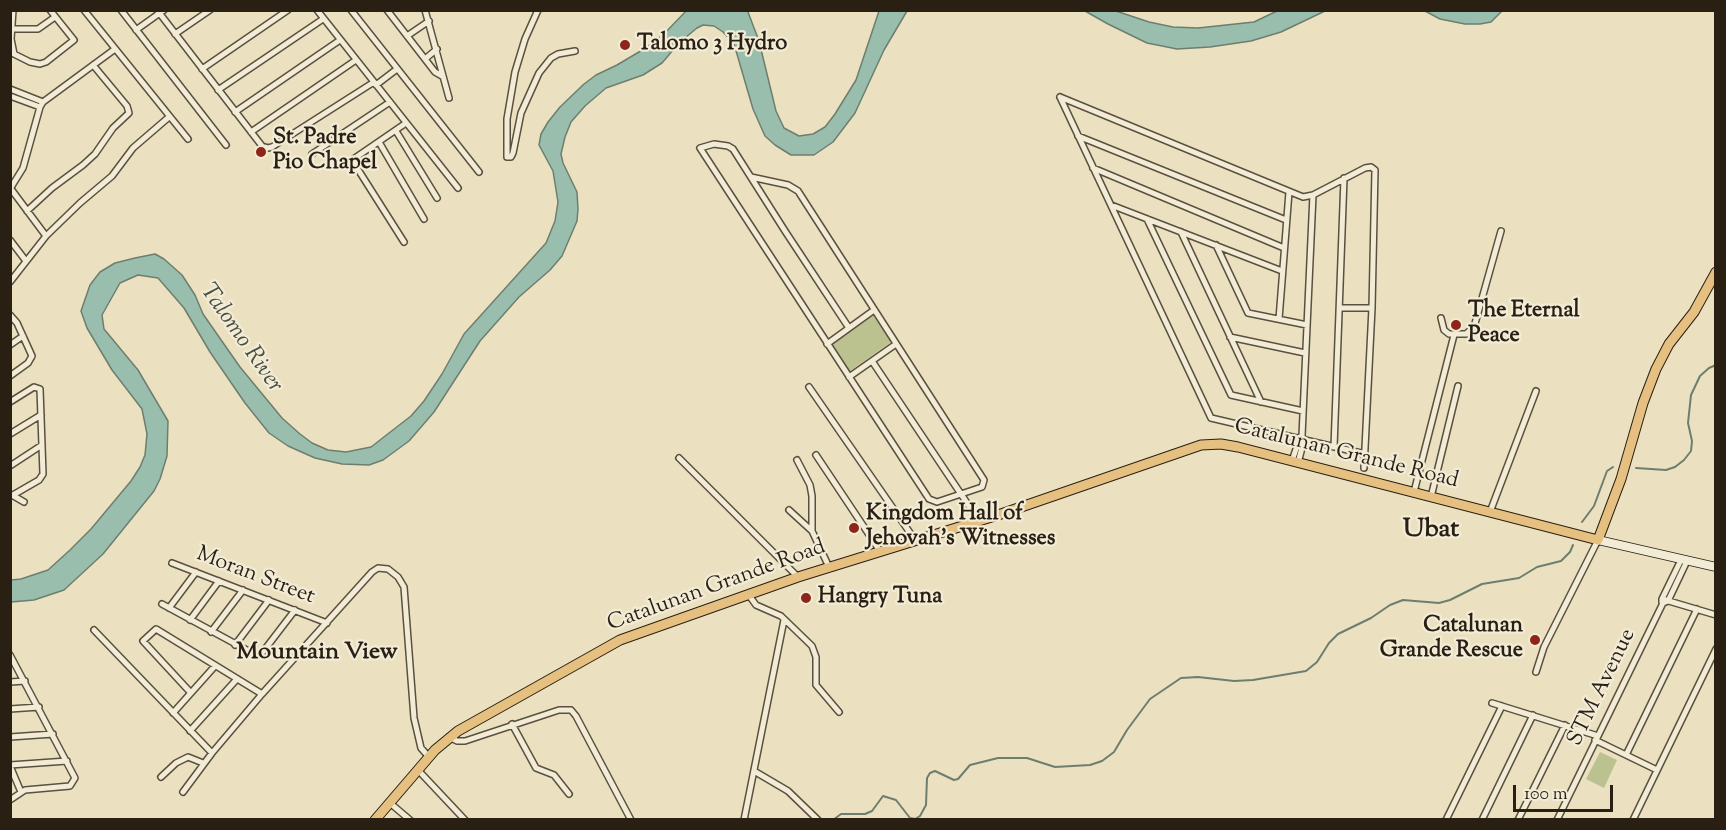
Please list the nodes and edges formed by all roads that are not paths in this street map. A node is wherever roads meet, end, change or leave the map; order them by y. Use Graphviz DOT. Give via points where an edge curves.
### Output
graph roads {
  1 [pos="13,10"];
  2 [pos="50,10"];
  3 [pos="84,10"];
  4 [pos="121,10"];
  5 [pos="210,10"];
  6 [pos="288,10"];
  7 [pos="316,10"];
  8 [pos="351,10"];
  9 [pos="425,10"];
  10 [pos="537,10"];
  11 [pos="389,11"];
  12 [pos="160,12"];
  13 [pos="55,17"];
  14 [pos="323,19"];
  15 [pos="429,21"];
  16 [pos="12,29"];
  17 [pos="136,30"];
  18 [pos="175,34"];
  19 [pos="407,36"];
  20 [pos="340,39"];
  21 [pos="115,49"];
  22 [pos="437,49"];
  23 [pos="575,51"];
  24 [pos="12,56"];
  25 [pos="425,59"];
  26 [pos="356,60"];
  27 [pos="93,65"];
  28 [pos="202,69"];
  29 [pos="397,69"];
  30 [pos="442,76"];
  31 [pos="375,84"];
  32 [pos="10,88"];
  33 [pos="218,90"];
  34 [pos="10,96"];
  35 [pos="449,98"];
  36 [pos="390,102"];
  37 [pos="41,104"];
  38 [pos="235,112"];
  39 [pos="169,117"];
  40 [pos="406,123"];
  41 [pos="396,131"];
  42 [pos="252,132"];
  43 [pos="1078,136"];
  44 [pos="188,138"];
  45 [pos="379,142"];
  46 [pos="226,145"];
  47 [pos="312,154"];
  48 [pos="1093,168"];
  49 [pos="478,172"];
  50 [pos="751,177"];
  51 [pos="1344,178"];
  52 [pos="458,188"];
  53 [pos="11,189"];
  54 [pos="1289,192"];
  55 [pos="1313,195"];
  56 [pos="437,198"];
  57 [pos="1111,205"];
  58 [pos="27,211"];
  59 [pos="424,219"];
  60 [pos="1147,219"];
  61 [pos="1286,220"];
  62 [pos="1501,231"];
  63 [pos="1180,232"];
  64 [pos="46,236"];
  65 [pos="10,240"];
  66 [pos="404,242"];
  67 [pos="1216,245"];
  68 [pos="1284,248"];
  69 [pos="26,261"];
  70 [pos="1282,271"];
  71 [pos="1716,272"];
  72 [pos="10,282"];
  73 [pos="1340,308"];
  74 [pos="1372,308"];
  75 [pos="874,309"];
  76 [pos="10,315"];
  77 [pos="1441,318"];
  78 [pos="1279,319"];
  79 [pos="1307,325"];
  80 [pos="849,328"];
  81 [pos="1454,335"];
  82 [pos="23,336"];
  83 [pos="1230,337"];
  84 [pos="896,344"];
  85 [pos="10,345"];
  86 [pos="827,345"];
  87 [pos="1305,353"];
  88 [pos="872,361"];
  89 [pos="10,376"];
  90 [pos="849,377"];
  91 [pos="1458,386"];
  92 [pos="809,387"];
  93 [pos="1536,391"];
  94 [pos="10,402"];
  95 [pos="1261,402"];
  96 [pos="1303,411"];
  97 [pos="40,415"];
  98 [pos="10,434"];
  99 [pos="1302,438"];
  100 [pos="42,444"];
  101 [pos="1334,447"];
  102 [pos="1365,454"];
  103 [pos="816,455"];
  104 [pos="679,458"];
  105 [pos="797,460"];
  106 [pos="1295,462"];
  107 [pos="10,466"];
  108 [pos="1364,468"];
  109 [pos="1414,492"];
  110 [pos="12,495"];
  111 [pos="961,495"];
  112 [pos="1431,497"];
  113 [pos="24,502"];
  114 [pos="789,510"];
  115 [pos="1490,512"];
  116 [pos="979,521"];
  117 [pos="812,531"];
  118 [pos="915,540"];
  119 [pos="1598,540"];
  120 [pos="880,551"];
  121 [pos="1684,560"];
  122 [pos="172,563"];
  123 [pos="828,567"];
  124 [pos="1716,567"];
  125 [pos="196,572"];
  126 [pos="798,577"];
  127 [pos="219,581"];
  128 [pos="243,590"];
  129 [pos="748,594"];
  130 [pos="269,600"];
  131 [pos="1664,601"];
  132 [pos="162,604"];
  133 [pos="169,608"];
  134 [pos="1697,609"];
  135 [pos="295,610"];
  136 [pos="1716,615"];
  137 [pos="190,620"];
  138 [pos="784,620"];
  139 [pos="327,622"];
  140 [pos="94,630"];
  141 [pos="211,632"];
  142 [pos="235,645"];
  143 [pos="1716,649"];
  144 [pos="10,655"];
  145 [pos="216,666"];
  146 [pos="1536,672"];
  147 [pos="237,679"];
  148 [pos="25,681"];
  149 [pos="10,682"];
  150 [pos="191,693"];
  151 [pos="262,694"];
  152 [pos="1492,703"];
  153 [pos="1502,706"];
  154 [pos="39,707"];
  155 [pos="10,709"];
  156 [pos="839,712"];
  157 [pos="173,713"];
  158 [pos="1533,716"];
  159 [pos="512,724"];
  160 [pos="1565,725"];
  161 [pos="190,731"];
  162 [pos="53,734"];
  163 [pos="10,737"];
  164 [pos="449,737"];
  165 [pos="1597,738"];
  166 [pos="212,753"];
  167 [pos="1626,755"];
  168 [pos="429,757"];
  169 [pos="67,761"];
  170 [pos="203,763"];
  171 [pos="10,765"];
  172 [pos="418,770"];
  173 [pos="1657,770"];
  174 [pos="754,771"];
  175 [pos="161,777"];
  176 [pos="21,792"];
  177 [pos="183,792"];
  178 [pos="569,794"];
  179 [pos="10,800"];
  180 [pos="390,803"];
  181 [pos="375,819"];
  182 [pos="410,819"];
  183 [pos="465,819"];
  184 [pos="631,819"];
  185 [pos="744,819"];
  186 [pos="818,819"];
  187 [pos="1446,819"];
  188 [pos="1482,819"];
  189 [pos="1518,819"];
  190 [pos="1557,819"];
  191 [pos="1633,819"];
  1 -- 16 [label="street"];
  2 -- 13 [label="street"];
  3 -- 21 [label="street"];
  4 -- 17 [label="street"];
  5 -- 18 [label="street"];
  6 -- 28 [label="street"];
  7 -- 14 [label="street"];
  8 -- 29 [label="street"];
  9 -- 15 [label="street"];
  10 -- 23 [label="street" via="515,72 507,119 507,157 513,153 521,113 539,74 551,58"];
  11 -- 19 [label="street"];
  12 -- 17 [label="street"];
  12 -- 18 [label="street"];
  13 -- 16 [label="street" via="38,29"];
  13 -- 24 [label="street" via="74,40 40,64"];
  14 -- 20 [label="street"];
  14 -- 33 [label="street"];
  15 -- 19 [label="street"];
  15 -- 22 [label="street"];
  16 -- 24 [label="street"];
  17 -- 46 [label="street"];
  18 -- 28 [label="street"];
  19 -- 25 [label="street"];
  20 -- 26 [label="street"];
  20 -- 38 [label="street"];
  21 -- 27 [label="street"];
  21 -- 39 [label="street"];
  22 -- 25 [label="street"];
  22 -- 30 [label="street"];
  25 -- 30 [label="street"];
  26 -- 31 [label="street"];
  26 -- 42 [label="street"];
  27 -- 37 [label="street"];
  27 -- 58 [label="street" via="129,113 95,154"];
  28 -- 33 [label="street"];
  29 -- 31 [label="street"];
  29 -- 49 [label="street"];
  30 -- 35 [label="street"];
  31 -- 36 [label="street"];
  31 -- 42 [label="street" via="272,147 262,146"];
  32 -- 37 [label="street"];
  33 -- 38 [label="street"];
  34 -- 37 [label="street"];
  36 -- 40 [label="street"];
  36 -- 47 [label="street"];
  37 -- 53 [label="street" via="22,168"];
  38 -- 42 [label="street"];
  39 -- 44 [label="street"];
  39 -- 64 [label="street"];
  40 -- 41 [label="street"];
  40 -- 52 [label="street"];
  41 -- 45 [label="street"];
  41 -- 56 [label="street"];
  43 -- 48 [label="street"];
  43 -- 54 [label="street" via="1060,98"];
  43 -- 61 [label="street"];
  45 -- 59 [label="street"];
  45 -- 66 [label="street" via="352,160"];
  48 -- 57 [label="street"];
  48 -- 68 [label="street"];
  50 -- 75 [label="street" via="795,188"];
  50 -- 80 [label="street"];
  50 -- 86 [label="street" via="728,146 700,148"];
  51 -- 55 [label="street"];
  51 -- 73 [label="street"];
  51 -- 74 [label="street" via="1368,167 1375,173"];
  53 -- 58 [label="street"];
  54 -- 55 [label="street" via="1303,197"];
  54 -- 61 [label="street"];
  55 -- 79 [label="street"];
  57 -- 60 [label="street"];
  57 -- 99 [label="street" via="1211,418"];
  58 -- 64 [label="street"];
  60 -- 63 [label="street"];
  60 -- 95 [label="street" via="1231,395"];
  61 -- 68 [label="street"];
  62 -- 81 [label="street" via="1477,323 1471,331"];
  63 -- 67 [label="street"];
  63 -- 83 [label="street"];
  64 -- 69 [label="street"];
  65 -- 69 [label="street"];
  67 -- 70 [label="street"];
  67 -- 78 [label="street" via="1248,313"];
  68 -- 70 [label="street"];
  69 -- 72 [label="street"];
  70 -- 78 [label="street"];
  71 -- 119 [label="main road" via="1656,369"];
  73 -- 74 [label="street"];
  73 -- 101 [label="street"];
  74 -- 102 [label="street"];
  75 -- 80 [label="street"];
  75 -- 84 [label="street"];
  76 -- 82 [label="street"];
  77 -- 81 [label="street" via="1444,330"];
  78 -- 79 [label="street"];
  79 -- 87 [label="street"];
  80 -- 86 [label="street"];
  81 -- 109 [label="street"];
  82 -- 85 [label="street"];
  82 -- 89 [label="street" via="32,358"];
  83 -- 87 [label="street"];
  83 -- 95 [label="street"];
  84 -- 88 [label="street"];
  84 -- 111 [label="street" via="984,480 980,489"];
  86 -- 90 [label="street"];
  87 -- 96 [label="street"];
  88 -- 90 [label="street"];
  88 -- 111 [label="street"];
  90 -- 111 [label="street" via="929,499 937,502"];
  91 -- 112 [label="street"];
  92 -- 118 [label="street"];
  93 -- 115 [label="street"];
  94 -- 97 [label="street" via="38,387"];
  95 -- 96 [label="street"];
  96 -- 99 [label="street"];
  97 -- 98 [label="street"];
  97 -- 100 [label="street"];
  99 -- 101 [label="street"];
  99 -- 106 [label="street"];
  100 -- 107 [label="street"];
  100 -- 110 [label="street" via="42,476"];
  101 -- 102 [label="street"];
  102 -- 108 [label="street"];
  103 -- 120 [label="street"];
  104 -- 126 [label="street"];
  105 -- 117 [label="street" via="810,485"];
  106 -- 109 [label="main road, Catalunan Grande Road"];
  106 -- 116 [label="main road, Catalunan Grande Road" via="1228,445 1201,445"];
  109 -- 112 [label="main road, Catalunan Grande Road"];
  110 -- 113 [label="street"];
  111 -- 116 [label="street"];
  112 -- 115 [label="main road, Catalunan Grande Road"];
  114 -- 117 [label="street"];
  115 -- 119 [label="main road, Catalunan Grande Road"];
  116 -- 118 [label="main road, Catalunan Grande Road"];
  117 -- 123 [label="street"];
  118 -- 120 [label="main road, Catalunan Grande Road"];
  119 -- 121 [label="main road"];
  119 -- 146 [label="street" via="1544,647"];
  120 -- 123 [label="main road, Catalunan Grande Road"];
  121 -- 124 [label="main road"];
  121 -- 131 [label="street, STM Avenue"];
  122 -- 125 [label="street, Moran Street"];
  123 -- 126 [label="main road, Catalunan Grande Road"];
  125 -- 127 [label="street, Moran Street"];
  125 -- 133 [label="street"];
  126 -- 129 [label="main road, Catalunan Grande Road"];
  127 -- 128 [label="street, Moran Street"];
  127 -- 137 [label="street"];
  128 -- 130 [label="street, Moran Street"];
  128 -- 141 [label="street"];
  129 -- 138 [label="street" via="756,605"];
  129 -- 164 [label="main road, Catalunan Grande Road" via="621,640"];
  130 -- 135 [label="street, Moran Street"];
  130 -- 142 [label="street"];
  131 -- 134 [label="street"];
  131 -- 165 [label="street, STM Avenue"];
  132 -- 133 [label="street"];
  133 -- 137 [label="street"];
  134 -- 136 [label="street"];
  134 -- 167 [label="street"];
  135 -- 139 [label="street, Moran Street"];
  135 -- 142 [label="street" via="262,653 256,655"];
  137 -- 141 [label="street"];
  138 -- 156 [label="street" via="814,650 816,685"];
  138 -- 174 [label="street"];
  139 -- 151 [label="street"];
  139 -- 168 [label="street" via="378,568 398,577 406,597 416,731"];
  140 -- 157 [label="street"];
  141 -- 142 [label="street"];
  143 -- 173 [label="street"];
  144 -- 148 [label="street"];
  145 -- 147 [label="street"];
  145 -- 150 [label="street"];
  145 -- 150 [label="street" via="156,629 143,641"];
  147 -- 151 [label="street"];
  147 -- 161 [label="street"];
  148 -- 149 [label="street"];
  148 -- 154 [label="street"];
  150 -- 157 [label="street"];
  151 -- 166 [label="street"];
  152 -- 153 [label="street"];
  153 -- 158 [label="street"];
  153 -- 187 [label="street"];
  154 -- 155 [label="street"];
  154 -- 162 [label="street"];
  157 -- 161 [label="street"];
  158 -- 160 [label="street"];
  158 -- 188 [label="street"];
  159 -- 164 [label="street" via="465,741"];
  159 -- 178 [label="street" via="536,768 554,775"];
  159 -- 184 [label="street" via="559,710 574,713"];
  160 -- 165 [label="street"];
  160 -- 189 [label="street"];
  161 -- 166 [label="street"];
  162 -- 163 [label="street"];
  162 -- 169 [label="street"];
  164 -- 168 [label="main road, Catalunan Grande Road"];
  165 -- 167 [label="street"];
  165 -- 190 [label="street, STM Avenue"];
  166 -- 170 [label="street"];
  167 -- 173 [label="street"];
  168 -- 172 [label="main road, Catalunan Grande Road"];
  169 -- 171 [label="street"];
  169 -- 176 [label="street" via="75,778 73,784"];
  170 -- 175 [label="street" via="188,757"];
  170 -- 177 [label="street"];
  171 -- 176 [label="street"];
  172 -- 180 [label="main road, Catalunan Grande Road"];
  172 -- 183 [label="street"];
  173 -- 191 [label="street"];
  174 -- 185 [label="street"];
  174 -- 186 [label="street" via="788,791"];
  176 -- 179 [label="street"];
  180 -- 181 [label="main road, Catalunan Grande Road"];
  180 -- 182 [label="street"];
}
